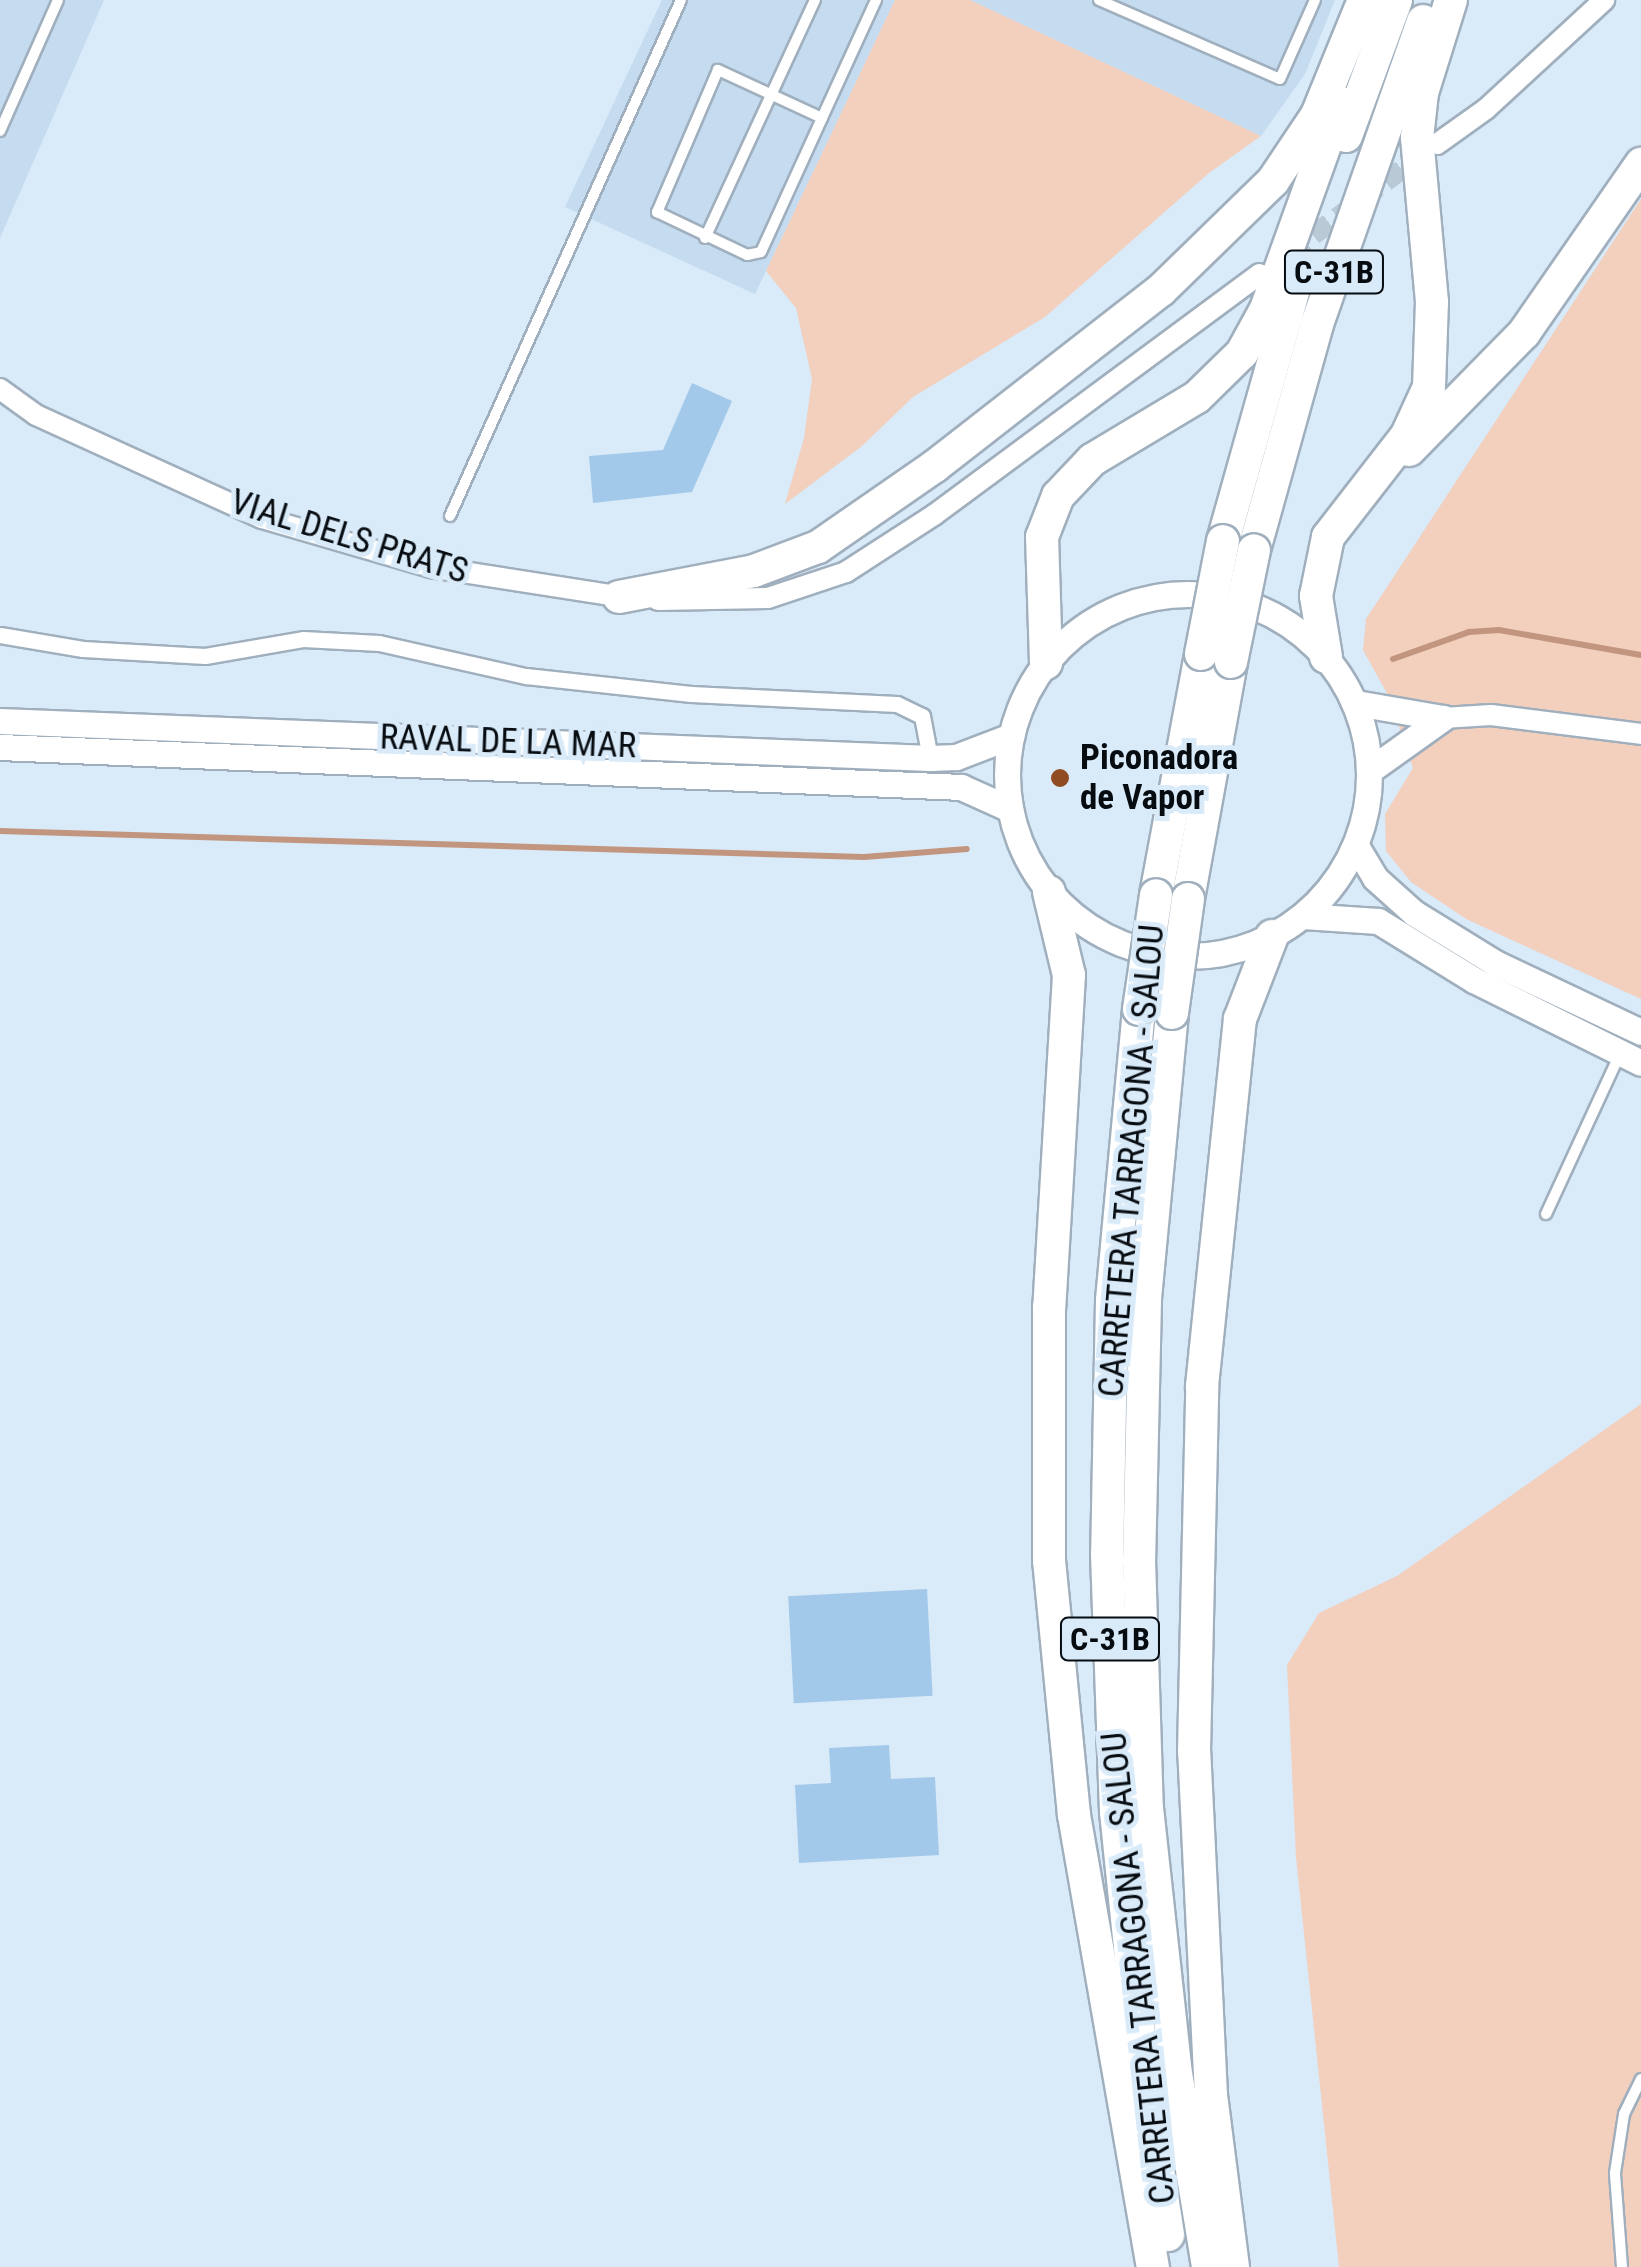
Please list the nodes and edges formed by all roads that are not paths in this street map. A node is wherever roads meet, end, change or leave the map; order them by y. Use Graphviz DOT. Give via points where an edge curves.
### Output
graph roads {
  1 [pos="58,0"];
  2 [pos="681,0"];
  3 [pos="814,0"];
  4 [pos="876,0"];
  5 [pos="1099,0"];
  6 [pos="1315,0"];
  7 [pos="1364,0"];
  8 [pos="1378,0"];
  9 [pos="1396,0"];
  10 [pos="1430,0"];
  11 [pos="1451,0"];
  12 [pos="1604,0"];
  13 [pos="771,94"];
  14 [pos="822,118"];
  15 [pos="0,131"];
  16 [pos="1437,144"];
  17 [pos="1641,164"];
  18 [pos="704,238"];
  19 [pos="1260,274"];
  20 [pos="0,389"];
  21 [pos="0,408"];
  22 [pos="36,415"];
  23 [pos="1344,510"];
  24 [pos="450,516"];
  25 [pos="1238,546"];
  26 [pos="619,598"];
  27 [pos="0,635"];
  28 [pos="1326,656"];
  29 [pos="1046,663"];
  30 [pos="1356,704"];
  31 [pos="1442,718"];
  32 [pos="0,721"];
  33 [pos="1641,734"];
  34 [pos="1011,736"];
  35 [pos="0,747"];
  36 [pos="930,758"];
  37 [pos="1370,770"];
  38 [pos="1010,809"];
  39 [pos="1356,846"];
  40 [pos="1048,892"];
  41 [pos="1172,897"];
  42 [pos="1303,916"];
  43 [pos="1272,936"];
  44 [pos="1641,1032"];
  45 [pos="1631,1058"];
  46 [pos="1546,1214"];
  47 [pos="1641,2079"];
  48 [pos="1153,2267"];
  49 [pos="1174,2267"];
  50 [pos="1208,2267"];
  51 [pos="1233,2267"];
  52 [pos="1622,2267"];
  1 -- 15 [label="lane"];
  2 -- 24 [label="lane"];
  3 -- 13 [label="lane"];
  4 -- 14 [label="lane"];
  5 -- 6 [label="lane" via="1280,79"];
  7 -- 26 [label="highway" via="1317,114 1273,181 1161,290 935,466 818,547 735,576"];
  8 -- 29 [label="highway" via="1266,309 1242,353 1197,397 1092,460 1053,505 1042,537"];
  9 -- 25 [label="highway, C-31B" via="1306,251"];
  10 -- 25 [label="highway, C-31B"];
  11 -- 23 [label="highway" via="1422,94 1418,138 1432,302 1428,387 1406,434"];
  12 -- 16 [label="street" via="1486,109"];
  13 -- 14 [label="lane"];
  13 -- 18 [label="lane"];
  13 -- 18 [label="lane" via="718,70 656,205 663,219"];
  14 -- 18 [label="lane" via="761,252 747,255"];
  17 -- 23 [label="highway" via="1524,334"];
  19 -- 26 [label="street, VIAL DELS PRATS" via="934,515 846,572 768,598"];
  20 -- 22 [label="street, VIAL DELS PRATS"];
  21 -- 22 [label="street, VIAL DELS PRATS"];
  22 -- 26 [label="street, VIAL DELS PRATS" via="262,518 431,567"];
  23 -- 28 [label="highway" via="1320,558 1316,596"];
  25 -- 41 [label="highway, CARRETERA TARRAGONA - SALOU / C-31B, bridge"];
  27 -- 36 [label="street" via="84,649 205,656 303,639 379,643 526,676 691,694 897,704 922,716"];
  28 -- 29 [label="street" via="1270,613 1185,594 1116,609 1085,626"];
  28 -- 30 [label="street"];
  29 -- 34 [label="street"];
  30 -- 31 [label="street"];
  30 -- 37 [label="street"];
  31 -- 33 [label="street" via="1490,715"];
  31 -- 37 [label="street"];
  32 -- 36 [label="street, RAVAL DE LA MAR"];
  34 -- 36 [label="street, RAVAL DE LA MAR" via="956,757"];
  34 -- 38 [label="street"];
  35 -- 38 [label="street, RAVAL DE LA MAR" via="961,786"];
  37 -- 39 [label="street"];
  38 -- 40 [label="street" via="1024,853"];
  39 -- 42 [label="street" via="1334,884"];
  39 -- 44 [label="street" via="1375,878 1414,914 1496,964"];
  40 -- 43 [label="street" via="1103,936 1152,954 1205,956"];
  40 -- 48 [label="highway" via="1069,974 1049,1307 1049,1560 1074,1815"];
  41 -- 49 [label="highway, CARRETERA TARRAGONA - SALOU / C-31B, bridge" via="1139,1010 1112,1302 1107,1554 1116,1812 1143,2072"];
  41 -- 50 [label="highway, CARRETERA TARRAGONA - SALOU / C-31B, bridge" via="1172,1013 1145,1301 1138,1559 1147,1808 1175,2067"];
  42 -- 43 [label="street"];
  42 -- 45 [label="street" via="1378,921 1474,980"];
  43 -- 51 [label="highway" via="1240,1019 1202,1386 1194,1752 1211,2095"];
  45 -- 46 [label="lane"];
  47 -- 52 [label="lane" via="1624,2114 1615,2172"];
}
